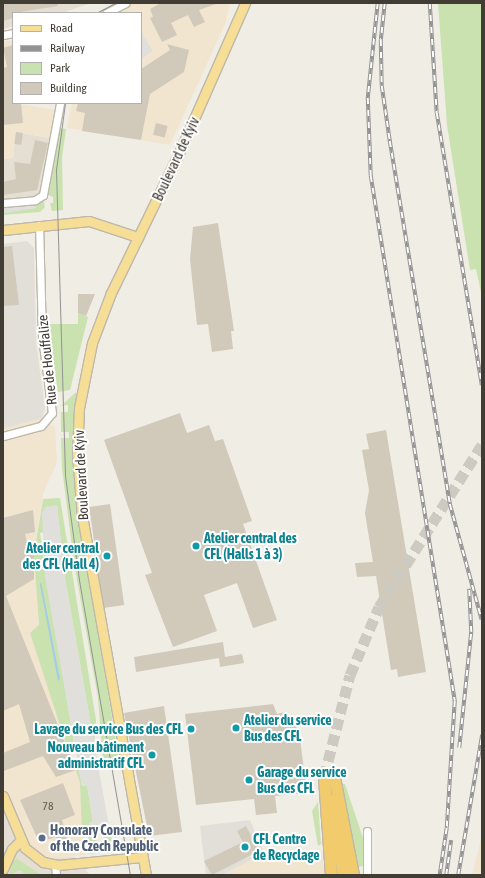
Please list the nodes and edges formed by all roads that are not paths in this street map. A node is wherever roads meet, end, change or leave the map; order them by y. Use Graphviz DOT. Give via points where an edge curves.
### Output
graph roads {
  1 [pos="126,3"];
  2 [pos="245,3"];
  3 [pos="108,12"];
  4 [pos="60,104"];
  5 [pos="3,203"];
  6 [pos="39,225"];
  7 [pos="3,230"];
  8 [pos="138,237"];
  9 [pos="3,436"];
  10 [pos="3,796"];
  11 [pos="367,831"];
  12 [pos="21,840"];
  13 [pos="142,857"];
  14 [pos="55,865"];
  15 [pos="3,869"];
  16 [pos="367,873"];
  17 [pos="350,874"];
  18 [pos="56,875"];
  19 [pos="146,875"];
  20 [pos="331,875"];
  1 -- 3 [label="street"];
  2 -- 8 [label="main road, Boulevard de Kyiv"];
  4 -- 5 [label="street" via="43,195 35,200"];
  6 -- 7 [label="main road"];
  6 -- 8 [label="main road" via="99,223"];
  6 -- 9 [label="street, Rue de Houffalize" via="42,337 52,413 41,426"];
  8 -- 13 [label="main road, Boulevard de Kyiv" via="92,343 81,392 77,454 91,583"];
  10 -- 12 [label="main road"];
  11 -- 16 [label="street"];
  12 -- 14 [label="main road" via="36,859"];
  12 -- 15 [label="main road" via="12,849"];
  13 -- 14 [label="main road"];
  13 -- 19 [label="main road, Boulevard de Kyiv"];
  14 -- 18 [label="street"];
  16 -- 17 [label="street"];
  17 -- 20 [label="highway" via="329,777"];
}
